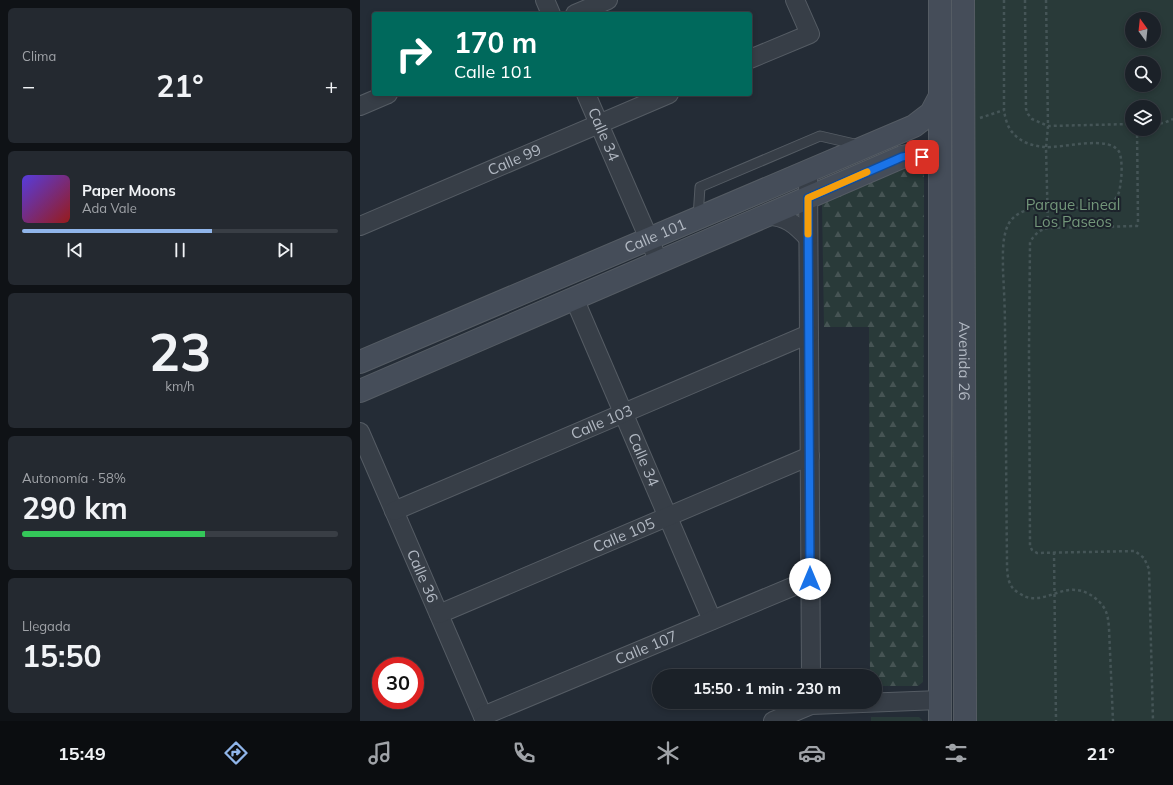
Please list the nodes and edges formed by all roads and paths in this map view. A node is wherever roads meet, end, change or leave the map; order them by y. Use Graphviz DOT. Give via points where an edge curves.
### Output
graph roads {
  1 [pos="545,0"];
  2 [pos="608,0"];
  3 [pos="795,0"];
  4 [pos="940,0"];
  5 [pos="963,0"];
  6 [pos="1004,0"];
  7 [pos="1025,0"];
  8 [pos="1046,0"];
  9 [pos="550,12"];
  10 [pos="580,12"];
  11 [pos="752,58"];
  12 [pos="383,96"];
  13 [pos="587,96"];
  14 [pos="664,96"];
  15 [pos="940,96"];
  16 [pos="360,106"];
  17 [pos="1004,110"];
  18 [pos="976,120"];
  19 [pos="1173,120"];
  20 [pos="1161,123"];
  21 [pos="599,124"];
  22 [pos="1125,124"];
  23 [pos="1048,126"];
  24 [pos="1137,136"];
  25 [pos="866,146"];
  26 [pos="1046,148"];
  27 [pos="940,167"];
  28 [pos="808,172"];
  29 [pos="808,198"];
  30 [pos="1048,206"];
  31 [pos="766,216"];
  32 [pos="698,218"];
  33 [pos="360,226"];
  34 [pos="1048,228"];
  35 [pos="808,238"];
  36 [pos="649,239"];
  37 [pos="659,262"];
  38 [pos="574,298"];
  39 [pos="809,334"];
  40 [pos="360,362"];
  41 [pos="360,391"];
  42 [pos="624,413"];
  43 [pos="360,432"];
  44 [pos="810,456"];
  45 [pos="394,511"];
  46 [pos="668,517"];
  47 [pos="1054,552"];
  48 [pos="810,579"];
  49 [pos="1054,593"];
  50 [pos="439,614"];
  51 [pos="712,620"];
  52 [pos="811,669"];
  53 [pos="940,700"];
  54 [pos="882,704"];
  55 [pos="811,709"];
  56 [pos="484,719"];
  57 [pos="773,721"];
  58 [pos="940,721"];
  59 [pos="965,721"];
  60 [pos="1056,721"];
  61 [pos="1112,721"];
  62 [pos="1152,721"];
  1 -- 9 [label="street"];
  2 -- 10 [label="street"];
  3 -- 11 [label="street" via="810,34"];
  4 -- 15 [label="street, Avenida 26"];
  5 -- 59 [label="street, Avenida 26"];
  6 -- 17 [label="path"];
  7 -- 23 [label="path" via="1026,109 1032,119"];
  8 -- 23 [label="path"];
  12 -- 16 [label="street"];
  13 -- 21 [label="street, Calle 34"];
  14 -- 21 [label="street, Calle 99"];
  15 -- 25 [label="street, Calle 101" via="923,120"];
  15 -- 27 [label="street, Avenida 26"];
  17 -- 18 [label="path"];
  17 -- 26 [label="path" via="1006,122 1012,133 1028,143"];
  19 -- 20 [label="path"];
  21 -- 33 [label="street, Calle 99"];
  21 -- 36 [label="street, Calle 34"];
  22 -- 23 [label="path"];
  23 -- 26 [label="path"];
  24 -- 34 [label="path" via="1137,226"];
  25 -- 28 [label="street, Calle 101"];
  25 -- 32 [label="lane" via="820,136 700,187"];
  26 -- 30 [label="path"];
  26 -- 30 [label="path" via="1108,144 1120,154 1121,173 1120,190 1116,198 1108,204 1095,207"];
  27 -- 29 [label="street, Calle 101" via="922,157 908,156"];
  27 -- 53 [label="street, Avenida 26"];
  28 -- 29 [label="street"];
  28 -- 32 [label="street, Calle 101"];
  29 -- 31 [label="street, Calle 101"];
  29 -- 35 [label="street"];
  30 -- 34 [label="path"];
  30 -- 49 [label="path" via="1016,215 1006,228 1004,238 1007,560 1009,580 1014,590 1023,596 1036,599"];
  31 -- 35 [label="street" via="786,220 797,226"];
  31 -- 37 [label="street, Calle 101"];
  32 -- 36 [label="street, Calle 101"];
  34 -- 47 [label="path" via="1035,234 1030,242 1030,546 1038,553"];
  35 -- 39 [label="street"];
  36 -- 37 [label="street, Calle 34"];
  36 -- 40 [label="street, Calle 101"];
  37 -- 38 [label="street, Calle 101"];
  38 -- 41 [label="street, Calle 101"];
  38 -- 42 [label="street, Calle 34"];
  39 -- 42 [label="street, Calle 103"];
  39 -- 44 [label="street"];
  42 -- 45 [label="street, Calle 103"];
  42 -- 46 [label="street, Calle 34"];
  43 -- 45 [label="street, Calle 36"];
  44 -- 46 [label="street, Calle 105"];
  44 -- 48 [label="street"];
  45 -- 50 [label="street, Calle 36"];
  46 -- 50 [label="street, Calle 105"];
  46 -- 51 [label="street, Calle 34"];
  47 -- 49 [label="path"];
  47 -- 62 [label="path" via="1135,551 1147,563"];
  48 -- 51 [label="street, Calle 107"];
  48 -- 52 [label="street"];
  49 -- 60 [label="path"];
  49 -- 61 [label="path" via="1075,590 1093,596 1103,605 1109,617"];
  50 -- 56 [label="street, Calle 36"];
  51 -- 56 [label="street, Calle 107"];
  53 -- 54 [label="street"];
  53 -- 58 [label="street, Avenida 26"];
  55 -- 57 [label="street"];
}
